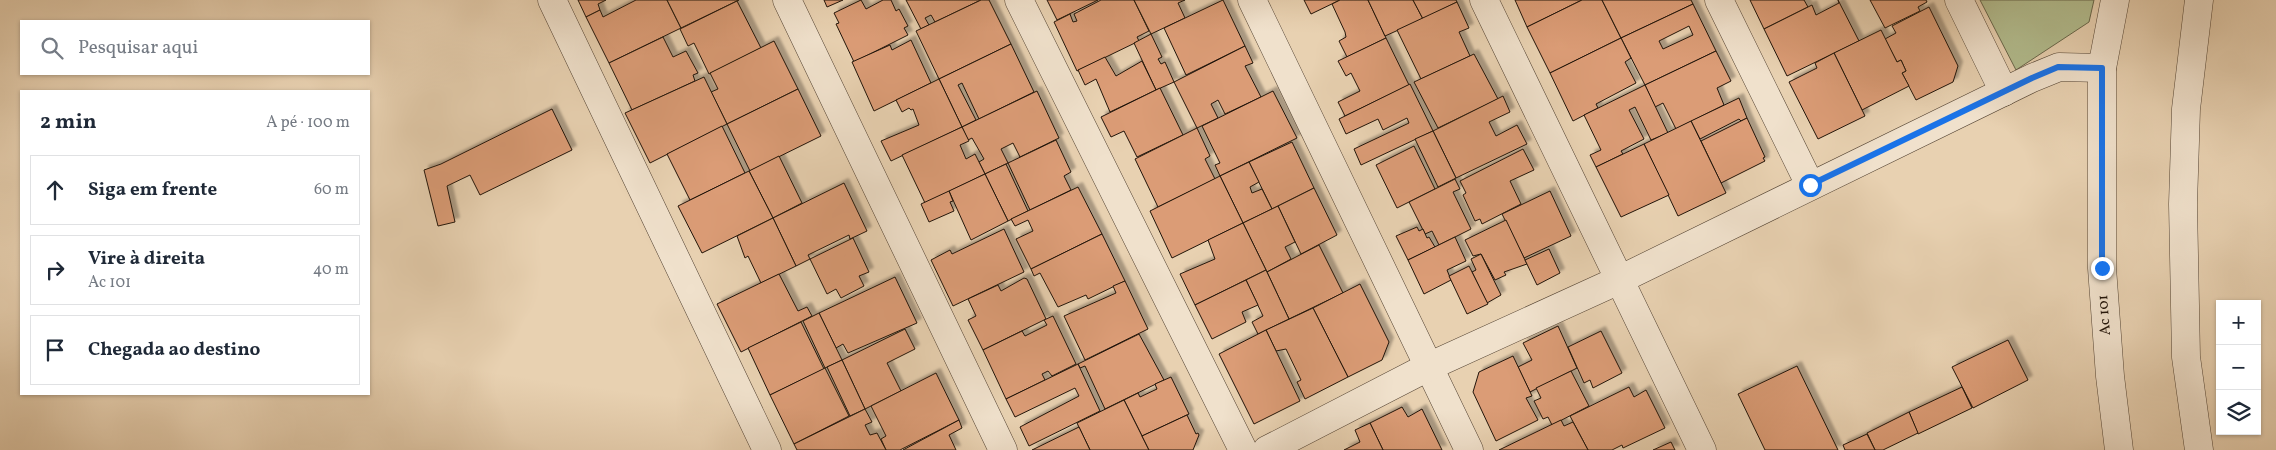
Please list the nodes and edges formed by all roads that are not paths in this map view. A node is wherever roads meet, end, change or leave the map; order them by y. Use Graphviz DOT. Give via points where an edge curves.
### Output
graph roads {
  1 [pos="552,0"];
  2 [pos="787,0"];
  3 [pos="1020,0"];
  4 [pos="1252,0"];
  5 [pos="1484,0"];
  6 [pos="1719,0"];
  7 [pos="1959,0"];
  8 [pos="2115,0"];
  9 [pos="2199,0"];
  10 [pos="2102,68"];
  11 [pos="2004,92"];
  12 [pos="1810,185"];
  13 [pos="1619,280"];
  14 [pos="1428,367"];
  15 [pos="767,450"];
  16 [pos="1003,450"];
  17 [pos="1243,450"];
  18 [pos="1267,450"];
  19 [pos="1469,450"];
  20 [pos="1702,450"];
  21 [pos="2119,450"];
  22 [pos="2199,450"];
  1 -- 15 [label="street"];
  2 -- 16 [label="street"];
  3 -- 17 [label="street"];
  4 -- 14 [label="street"];
  5 -- 13 [label="street"];
  6 -- 12 [label="street"];
  7 -- 11 [label="street"];
  8 -- 10 [label="street, Ac 101"];
  9 -- 22 [label="street" via="2186,109 2183,204 2186,357"];
  10 -- 11 [label="street" via="2058,67"];
  10 -- 21 [label="street, Ac 101" via="2102,268"];
  11 -- 12 [label="street"];
  12 -- 13 [label="street"];
  13 -- 14 [label="street"];
  13 -- 20 [label="street"];
  14 -- 18 [label="street"];
  14 -- 19 [label="street"];
}
